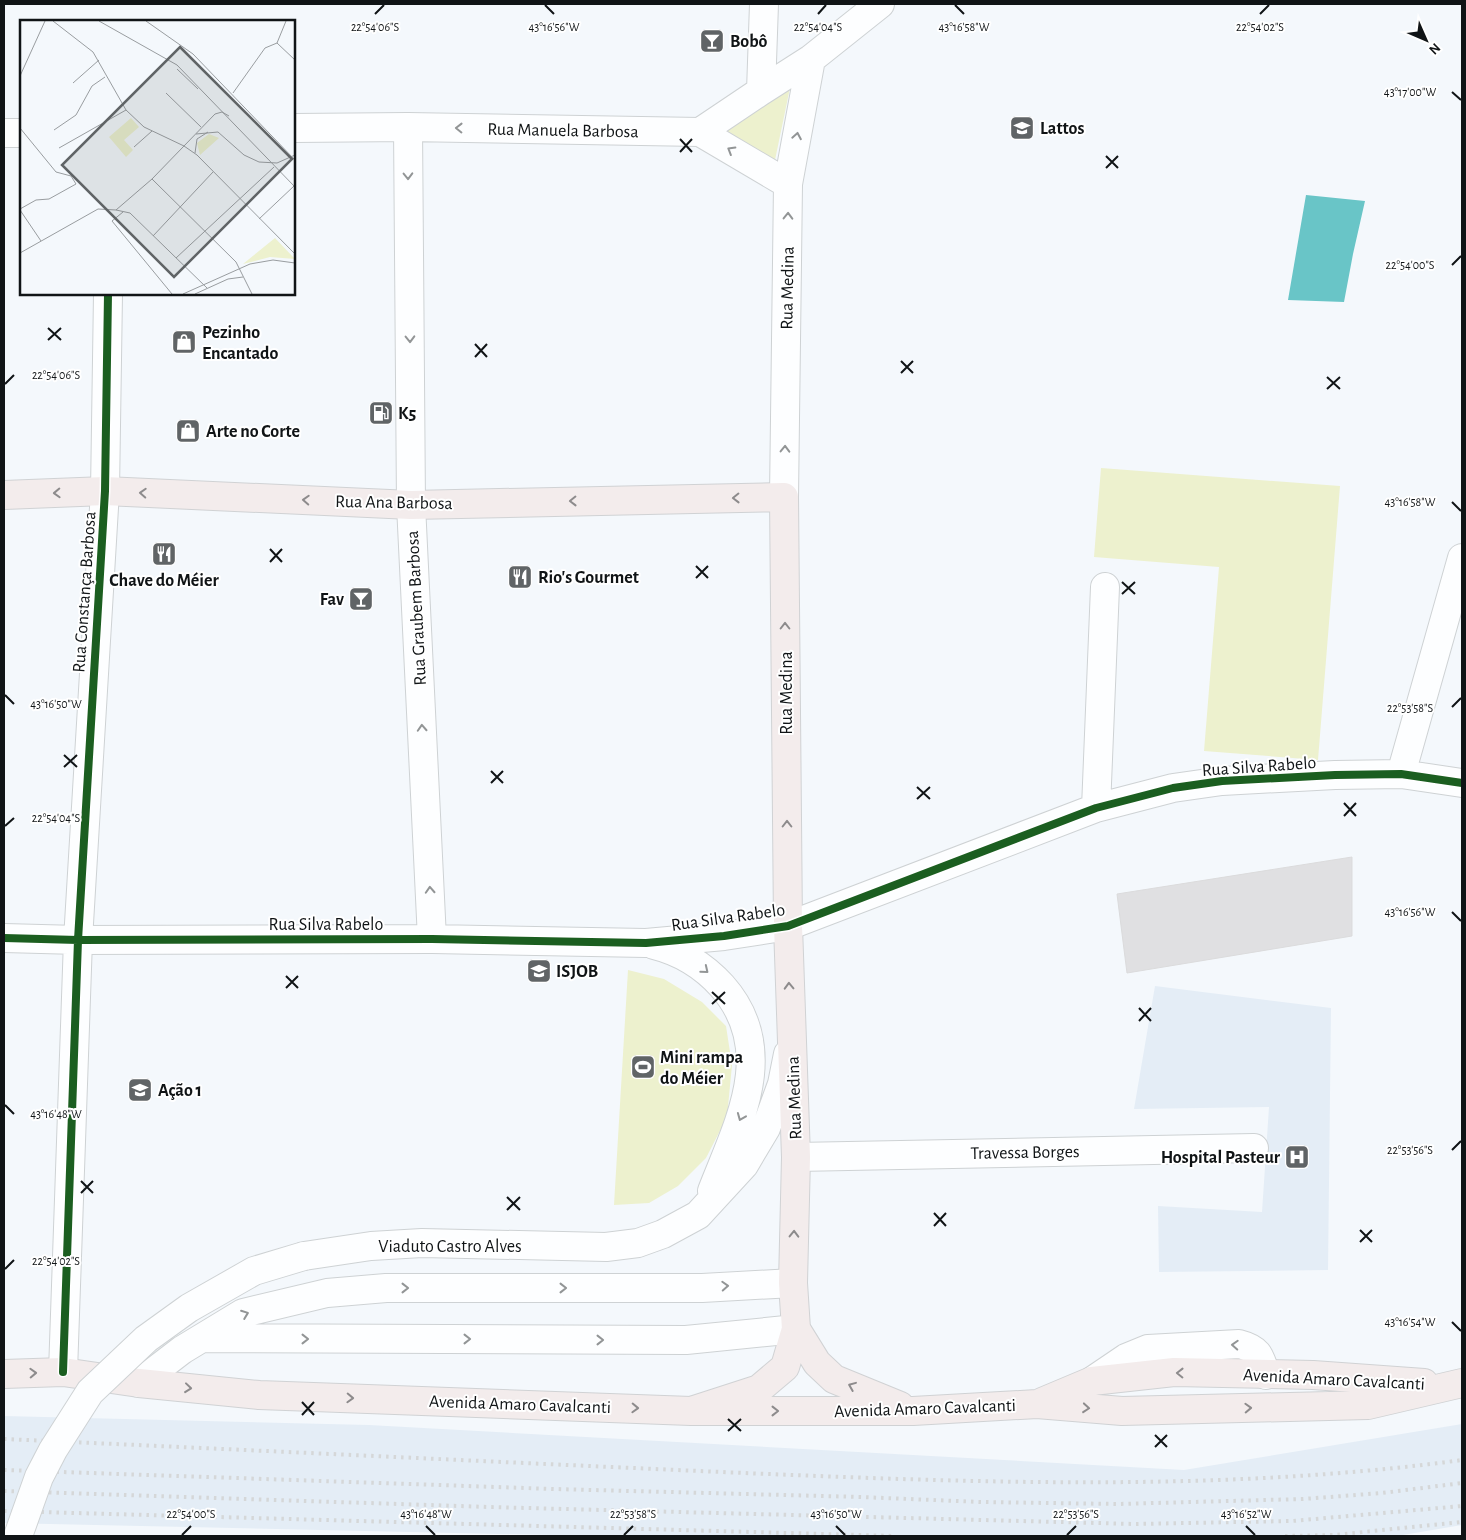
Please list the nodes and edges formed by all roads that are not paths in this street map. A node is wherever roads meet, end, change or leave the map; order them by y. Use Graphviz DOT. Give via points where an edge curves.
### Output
graph roads {
  1 [pos="764,4"];
  2 [pos="880,4"];
  3 [pos="811,59"];
  4 [pos="761,91"];
  5 [pos="408,127"];
  6 [pos="295,128"];
  7 [pos="700,132"];
  8 [pos="4,133"];
  9 [pos="20,133"];
  10 [pos="788,184"];
  11 [pos="108,295"];
  12 [pos="105,491"];
  13 [pos="4,495"];
  14 [pos="784,497"];
  15 [pos="411,505"];
  16 [pos="1462,558"];
  17 [pos="1105,587"];
  18 [pos="1402,774"];
  19 [pos="1462,782"];
  20 [pos="1096,808"];
  21 [pos="788,926"];
  22 [pos="4,938"];
  23 [pos="432,939"];
  24 [pos="78,940"];
  25 [pos="646,943"];
  26 [pos="792,1035"];
  27 [pos="1254,1148"];
  28 [pos="796,1156"];
  29 [pos="705,1207"];
  30 [pos="793,1283"];
  31 [pos="796,1329"];
  32 [pos="203,1338"];
  33 [pos="63,1372"];
  34 [pos="4,1374"];
  35 [pos="1266,1375"];
  36 [pos="140,1383"];
  37 [pos="1459,1384"];
  38 [pos="1037,1404"];
  39 [pos="691,1411"];
  40 [pos="913,1411"];
  41 [pos="1122,1411"];
  42 [pos="18,1536"];
  1 -- 4 [label="street"];
  2 -- 3 [label="street"];
  3 -- 4 [label="street"];
  10 -- 3 [label="street, Rua Medina, one-way"];
  4 -- 7 [label="street"];
  5 -- 6 [label="street, Rua Manuela Barbosa"];
  7 -- 5 [label="street, Rua Manuela Barbosa, one-way"];
  5 -- 15 [label="street, Rua Graubem Barbosa, one-way"];
  10 -- 7 [label="street, one-way"];
  8 -- 9 [label="street"];
  14 -- 10 [label="street, Rua Medina, one-way"];
  11 -- 12 [label="street, Rua Constança Barbosa"];
  12 -- 13 [label="main road, Rua Ana Barbosa, one-way"];
  15 -- 12 [label="main road, Rua Ana Barbosa, one-way"];
  12 -- 24 [label="street, Rua Constança Barbosa"];
  14 -- 15 [label="main road, Rua Ana Barbosa, one-way"];
  21 -- 14 [label="main road, Rua Medina, one-way"];
  23 -- 15 [label="street, Rua Graubem Barbosa, one-way"];
  16 -- 18 [label="street"];
  17 -- 20 [label="street"];
  18 -- 19 [label="street, Rua Silva Rabelo"];
  18 -- 20 [label="street, Rua Silva Rabelo" via="1222,781 1173,788"];
  20 -- 21 [label="street, Rua Silva Rabelo"];
  21 -- 25 [label="street, Rua Silva Rabelo"];
  26 -- 21 [label="main road, Rua Medina, one-way"];
  22 -- 24 [label="street, Rua Silva Rabelo"];
  23 -- 24 [label="street, Rua Silva Rabelo"];
  23 -- 25 [label="street, Rua Silva Rabelo"];
  24 -- 33 [label="street, Rua Constança Barbosa"];
  25 -- 29 [label="street, one-way" via="672,949 712,976 732,998 750,1046 751,1074 745,1106"];
  26 -- 28 [label="main road, Rua Medina"];
  26 -- 29 [label="street, Viaduto Castro Alves" via="782,1084 766,1128 744,1165"];
  27 -- 28 [label="street, Travessa Borges"];
  30 -- 28 [label="main road, Rua Medina, one-way"];
  29 -- 42 [label="street, Viaduto Castro Alves, bridge" via="698,1215 663,1234 638,1243 606,1247 422,1243 371,1246 304,1256 254,1271 189,1308 146,1339 90,1392 39,1477"];
  30 -- 31 [label="main road, Rua Medina"];
  32 -- 30 [label="street, one-way" via="243,1313 327,1293 386,1288 702,1288"];
  32 -- 31 [label="street, one-way" via="686,1340"];
  31 -- 39 [label="main road, Rua Medina" via="784,1367 759,1389"];
  40 -- 31 [label="main road, Rua Medina, one-way" via="834,1379 817,1363"];
  32 -- 36 [label="street"];
  34 -- 33 [label="main road, Avenida Amaro Cavalcanti, one-way"];
  33 -- 36 [label="main road, Avenida Amaro Cavalcanti"];
  35 -- 37 [label="main road, Avenida Amaro Cavalcanti"];
  35 -- 38 [label="main road, Avenida Amaro Cavalcanti, one-way" via="1174,1372 1092,1381"];
  35 -- 41 [label="main road"];
  36 -- 39 [label="main road, Avenida Amaro Cavalcanti, one-way" via="259,1395"];
  41 -- 37 [label="main road, Avenida Amaro Cavalcanti, one-way" via="1368,1405"];
  38 -- 40 [label="main road, Avenida Amaro Cavalcanti"];
  38 -- 41 [label="main road, Avenida Amaro Cavalcanti, one-way"];
  39 -- 40 [label="main road, Avenida Amaro Cavalcanti, one-way"];
}
